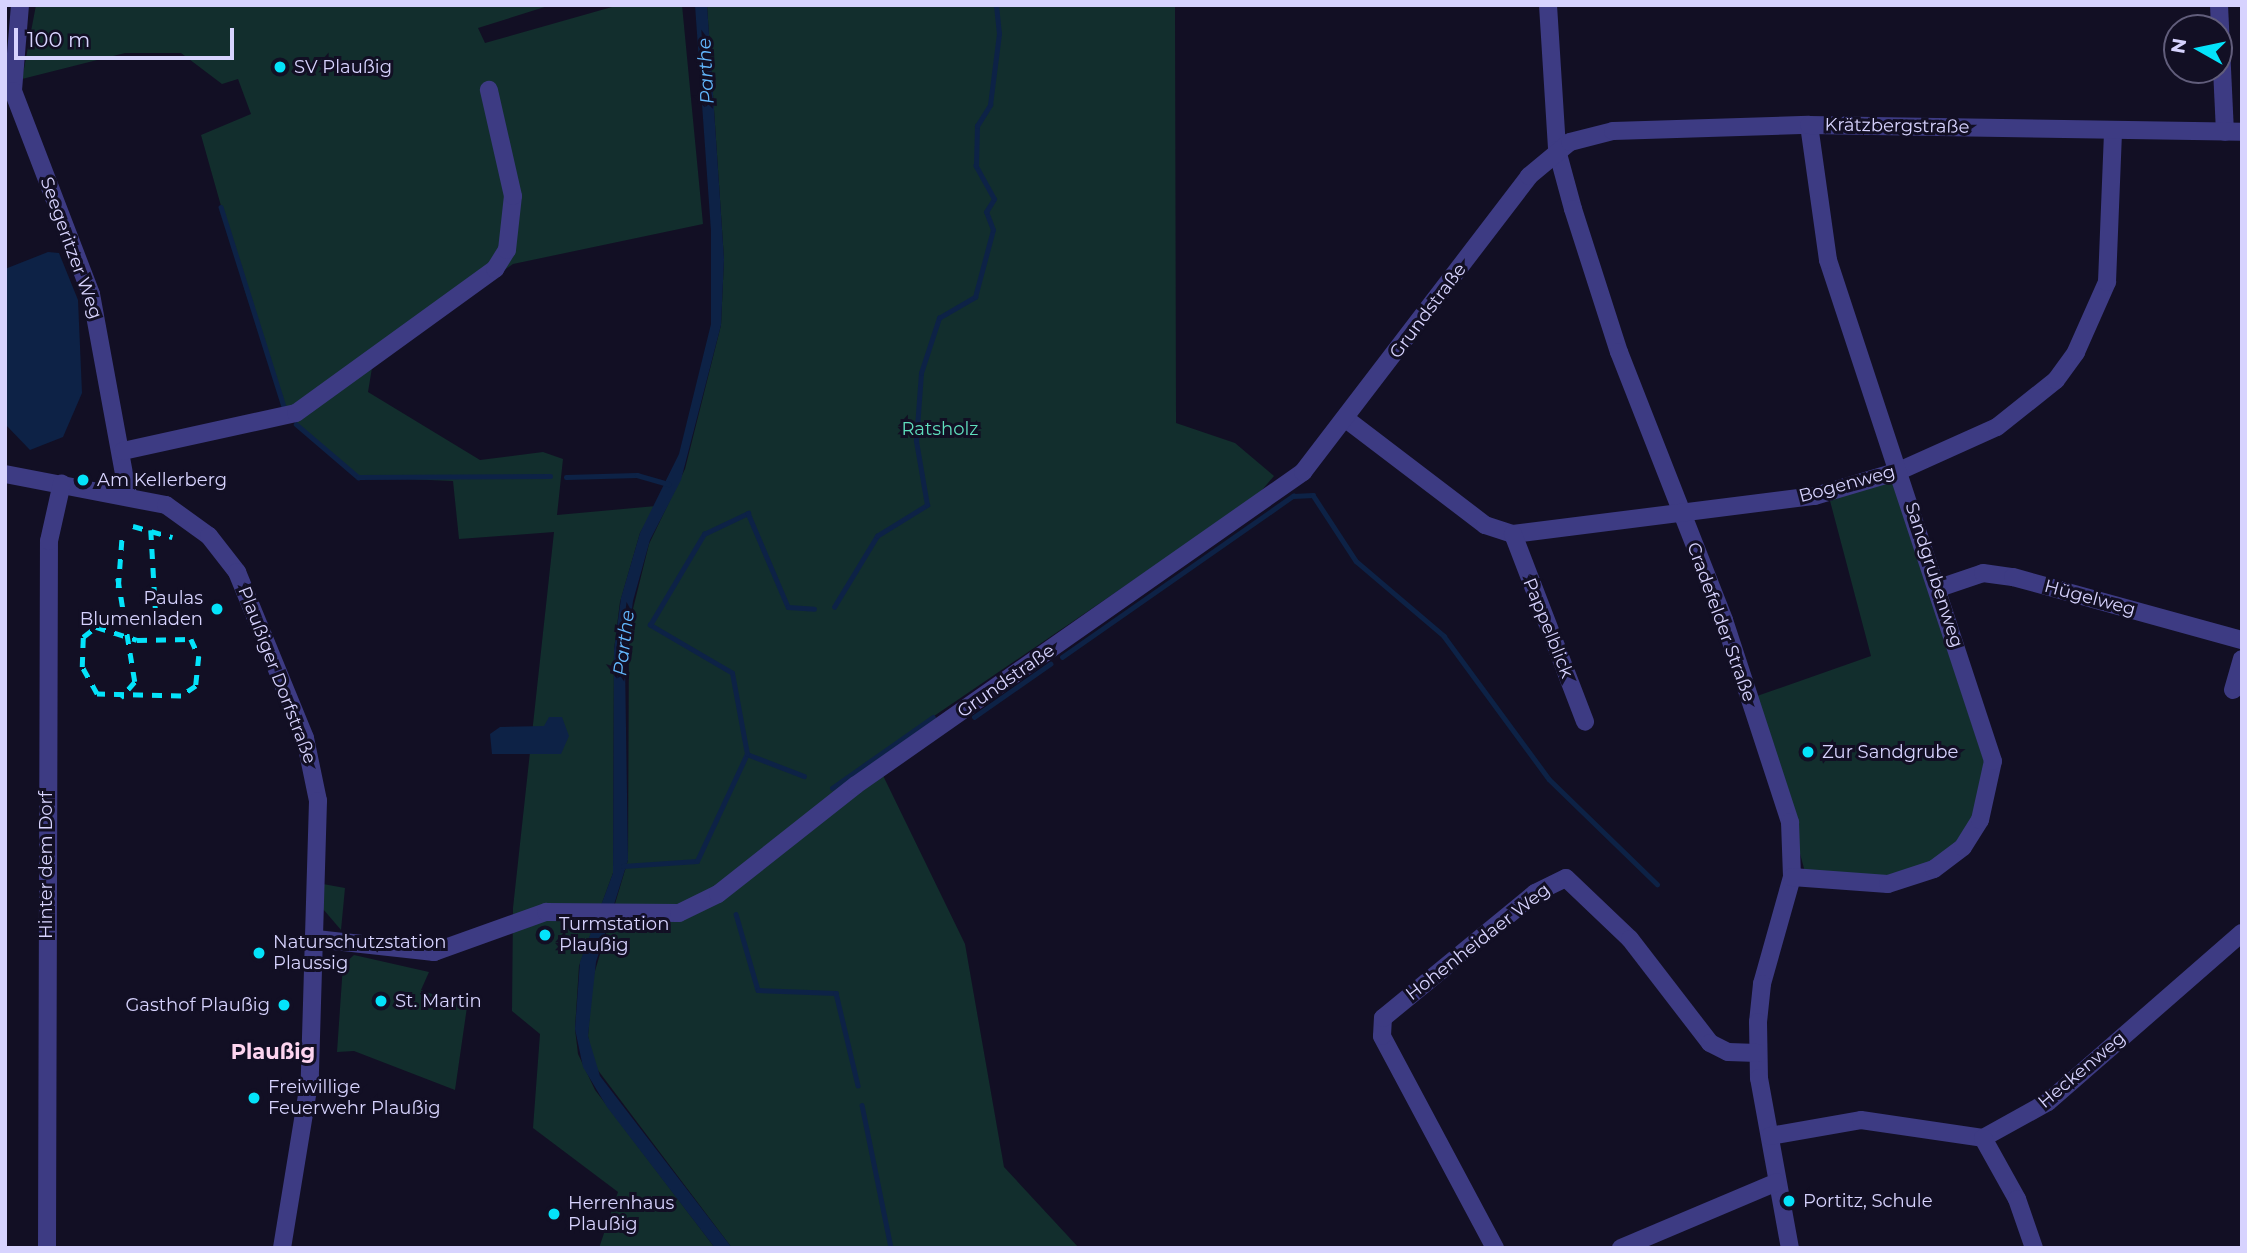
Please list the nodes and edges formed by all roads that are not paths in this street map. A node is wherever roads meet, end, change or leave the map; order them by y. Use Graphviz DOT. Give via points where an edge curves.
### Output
graph roads {
  1 [pos="20,5"];
  2 [pos="1548,5"];
  3 [pos="2219,5"];
  4 [pos="489,90"];
  5 [pos="1809,125"];
  6 [pos="2113,130"];
  7 [pos="2234,132"];
  8 [pos="1557,150"];
  9 [pos="1346,419"];
  10 [pos="123,451"];
  11 [pos="1899,471"];
  12 [pos="5,474"];
  13 [pos="62,483"];
  14 [pos="128,495"];
  15 [pos="1682,513"];
  16 [pos="1513,534"];
  17 [pos="1939,588"];
  18 [pos="2242,640"];
  19 [pos="2242,659"];
  20 [pos="2233,690"];
  21 [pos="1585,722"];
  22 [pos="1792,877"];
  23 [pos="2242,933"];
  24 [pos="316,939"];
  25 [pos="1758,1053"];
  26 [pos="1770,1136"];
  27 [pos="1983,1138"];
  28 [pos="1777,1182"];
  29 [pos="47,1248"];
  30 [pos="282,1248"];
  31 [pos="1495,1248"];
  32 [pos="1621,1248"];
  33 [pos="1790,1248"];
  34 [pos="2034,1248"];
  1 -- 10 [label="street, Seegeritzer Weg" via="13,91 91,294"];
  2 -- 8 [label="street, Cradefelder Straße"];
  3 -- 7 [label="street"];
  4 -- 10 [label="street" via="513,196 506,250 495,269 296,413"];
  5 -- 6 [label="street, Krätzbergstraße"];
  5 -- 8 [label="street, Krätzbergstraße" via="1613,131"];
  5 -- 11 [label="street, Sandgrubenweg" via="1828,260"];
  6 -- 7 [label="street, Krätzbergstraße"];
  6 -- 11 [label="street, Bogenweg" via="2106,282 2076,352 2056,380 1997,427"];
  8 -- 9 [label="street, Grundstraße" via="1529,176"];
  8 -- 15 [label="street, Cradefelder Straße" via="1619,352"];
  9 -- 16 [label="street, Bogenweg" via="1485,525"];
  9 -- 24 [label="street, Grundstraße" via="1303,472 1233,525 856,785 718,894 679,913 546,912 434,953"];
  10 -- 14 [label="street, Seegeritzer Weg"];
  11 -- 15 [label="street, Bogenweg" via="1815,496"];
  11 -- 17 [label="street, Sandgrubenweg"];
  12 -- 13 [label="street, Plaußiger Dorfstraße"];
  13 -- 14 [label="street, Plaußiger Dorfstraße"];
  13 -- 29 [label="street, Hinter dem Dorf" via="49,541"];
  14 -- 24 [label="street, Plaußiger Dorfstraße" via="166,505 209,536 237,572 251,605 313,771"];
  15 -- 16 [label="street, Bogenweg"];
  15 -- 22 [label="street, Cradefelder Straße" via="1790,822"];
  16 -- 21 [label="street, Pappelblick"];
  17 -- 18 [label="street, Hügelweg" via="1983,573 2013,577"];
  17 -- 22 [label="street, Sandgrubenweg" via="1993,761 1980,820 1963,847 1934,869 1888,884"];
  19 -- 20 [label="street"];
  22 -- 25 [label="street, Cradefelder Straße" via="1762,984"];
  23 -- 27 [label="street, Heckenweg" via="2048,1102"];
  24 -- 30 [label="street, Plaußiger Dorfstraße" via="309,1100"];
  25 -- 26 [label="street, Cradefelder Straße"];
  25 -- 31 [label="street, Hohenheidaer Weg" via="1728,1052 1710,1042 1630,939 1566,878 1535,893 1383,1018 1381,1036"];
  26 -- 27 [label="street" via="1861,1120"];
  26 -- 28 [label="street, Cradefelder Straße"];
  27 -- 34 [label="street" via="2017,1199"];
  28 -- 32 [label="street"];
  28 -- 33 [label="street, Cradefelder Straße"];
}
